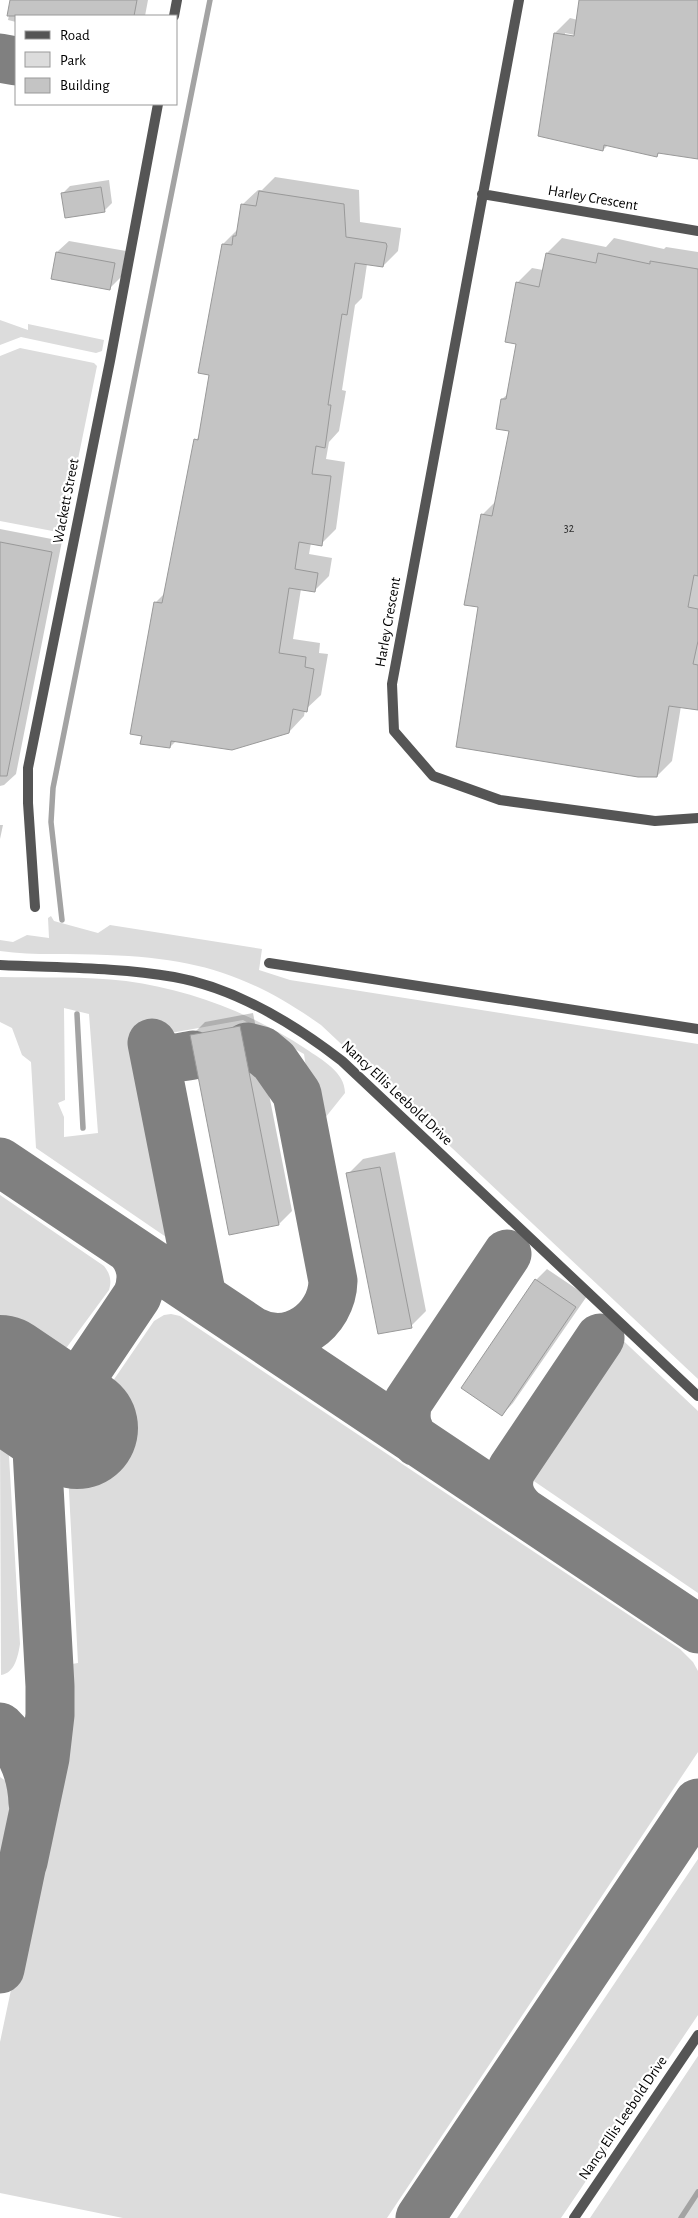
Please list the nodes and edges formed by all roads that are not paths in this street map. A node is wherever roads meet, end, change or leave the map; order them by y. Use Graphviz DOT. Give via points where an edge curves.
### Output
graph roads {
  1 [pos="177,0"];
  2 [pos="519,0"];
  3 [pos="174,15"];
  4 [pos="158,105"];
  5 [pos="482,194"];
  6 [pos="698,231"];
  7 [pos="698,818"];
  8 [pos="36,907"];
  9 [pos="269,963"];
  10 [pos="0,965"];
  11 [pos="698,1029"];
  12 [pos="698,1396"];
  13 [pos="698,2035"];
  14 [pos="574,2218"];
  1 -- 3 [label="street"];
  2 -- 5 [label="street, Harley Crescent"];
  4 -- 8 [label="street, Wackett Street" via="28,768"];
  5 -- 6 [label="street, Harley Crescent"];
  5 -- 7 [label="street, Harley Crescent" via="392,684 394,731 433,776 500,800 655,821"];
  9 -- 11 [label="street"];
  10 -- 12 [label="street, Nancy Ellis Leebold Drive" via="118,970 176,977 216,988 287,1022 342,1060"];
  13 -- 14 [label="street, Nancy Ellis Leebold Drive"];
}
